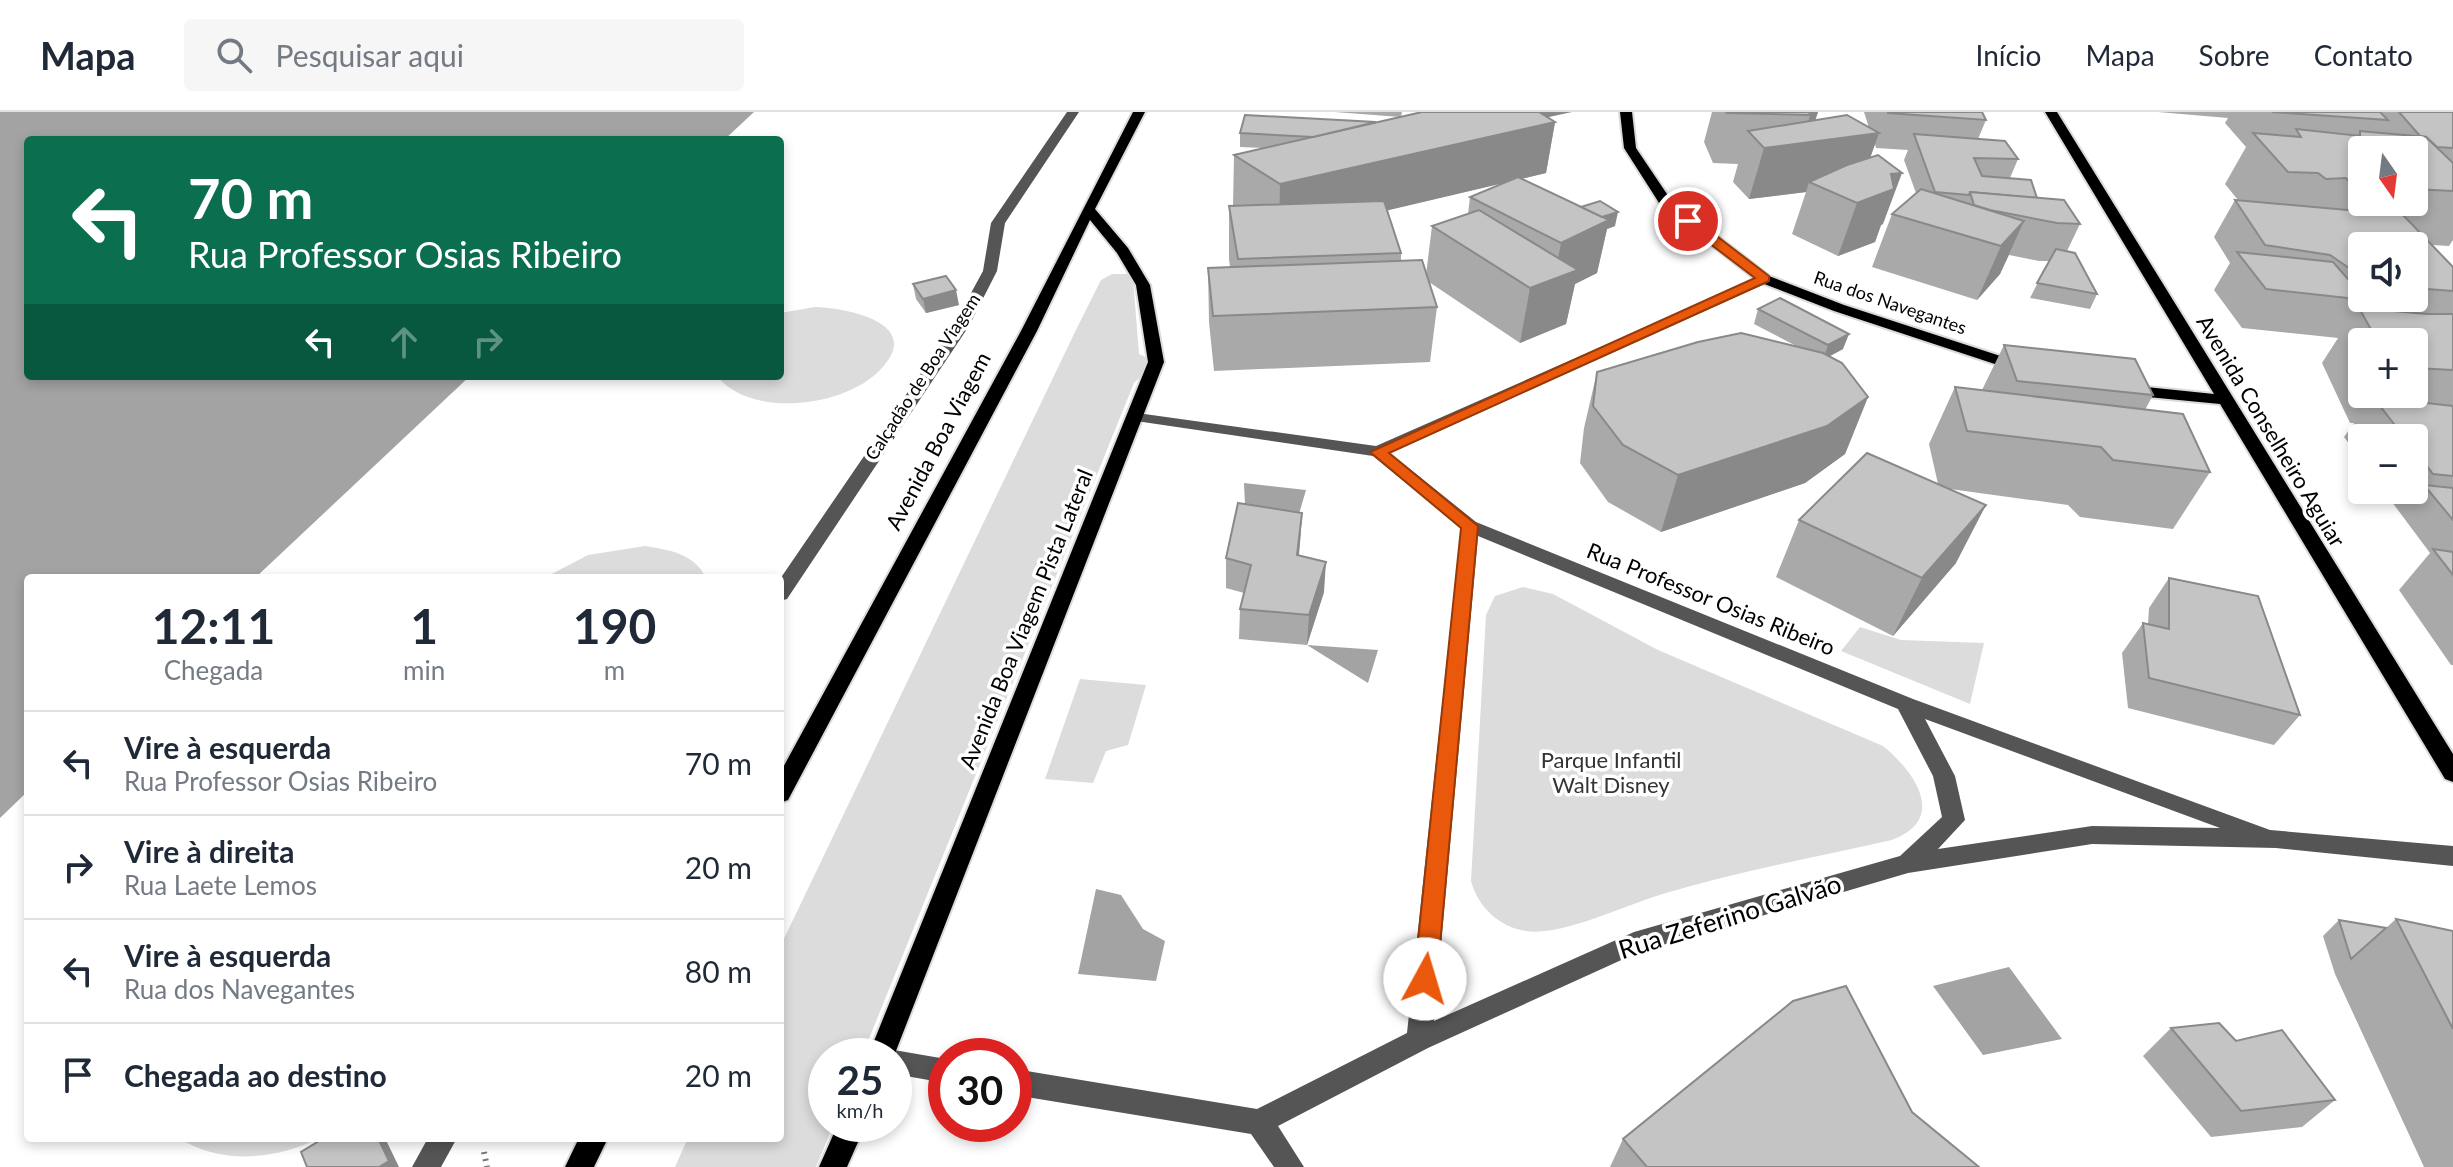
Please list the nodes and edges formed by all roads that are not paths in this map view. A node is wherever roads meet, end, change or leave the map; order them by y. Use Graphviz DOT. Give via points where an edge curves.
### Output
graph roads {
  1 [pos="1073,112"];
  2 [pos="1139,112"];
  3 [pos="1626,112"];
  4 [pos="2051,112"];
  5 [pos="1088,209"];
  6 [pos="1764,279"];
  7 [pos="2043,373"];
  8 [pos="2112,389"];
  9 [pos="2227,400"];
  10 [pos="1136,416"];
  11 [pos="1378,452"];
  12 [pos="1470,526"];
  13 [pos="784,588"];
  14 [pos="1906,704"];
  15 [pos="2453,773"];
  16 [pos="784,787"];
  17 [pos="2276,839"];
  18 [pos="2453,856"];
  19 [pos="1908,863"];
  20 [pos="888,1038"];
  21 [pos="1419,1040"];
  22 [pos="1032,1085"];
  23 [pos="1259,1122"];
  24 [pos="441,1142"];
  25 [pos="592,1142"];
  26 [pos="844,1142"];
  27 [pos="426,1167"];
  28 [pos="579,1167"];
  29 [pos="833,1167"];
  30 [pos="1290,1167"];
  1 -- 13 [label="street, Calçadão de Boa Viagem" via="998,223 990,271 961,326"];
  2 -- 5 [label="main road, Avenida Boa Viagem"];
  3 -- 6 [label="main road, Rua dos Navegantes" via="1630,148 1666,203"];
  4 -- 9 [label="main road, Avenida Conselheiro Aguiar"];
  5 -- 10 [label="main road, Avenida Boa Viagem Pista Lateral" via="1143,285 1156,362"];
  5 -- 16 [label="main road, Avenida Boa Viagem" via="1029,331"];
  6 -- 7 [label="main road, Rua dos Navegantes"];
  6 -- 11 [label="street"];
  8 -- 9 [label="main road"];
  9 -- 15 [label="main road, Avenida Conselheiro Aguiar"];
  10 -- 11 [label="street"];
  10 -- 20 [label="main road, Avenida Boa Viagem Pista Lateral"];
  11 -- 12 [label="street, Rua Professor Osias Ribeiro"];
  12 -- 14 [label="street, Rua Professor Osias Ribeiro"];
  12 -- 21 [label="street"];
  14 -- 17 [label="street, Rua Professor Osias Ribeiro"];
  14 -- 19 [label="street, Rua Zeferino Galvão" via="1944,776 1954,820"];
  17 -- 18 [label="street, Rua Zeferino Galvão"];
  17 -- 19 [label="street, Rua Zeferino Galvão" via="2092,835"];
  19 -- 21 [label="street, Rua Zeferino Galvão" via="1634,943"];
  21 -- 23 [label="street, Rua Zeferino Galvão"];
  22 -- 23 [label="street"];
  23 -- 30 [label="street"];
  24 -- 27 [label="street"];
  25 -- 28 [label="main road"];
  26 -- 29 [label="main road"];
}
